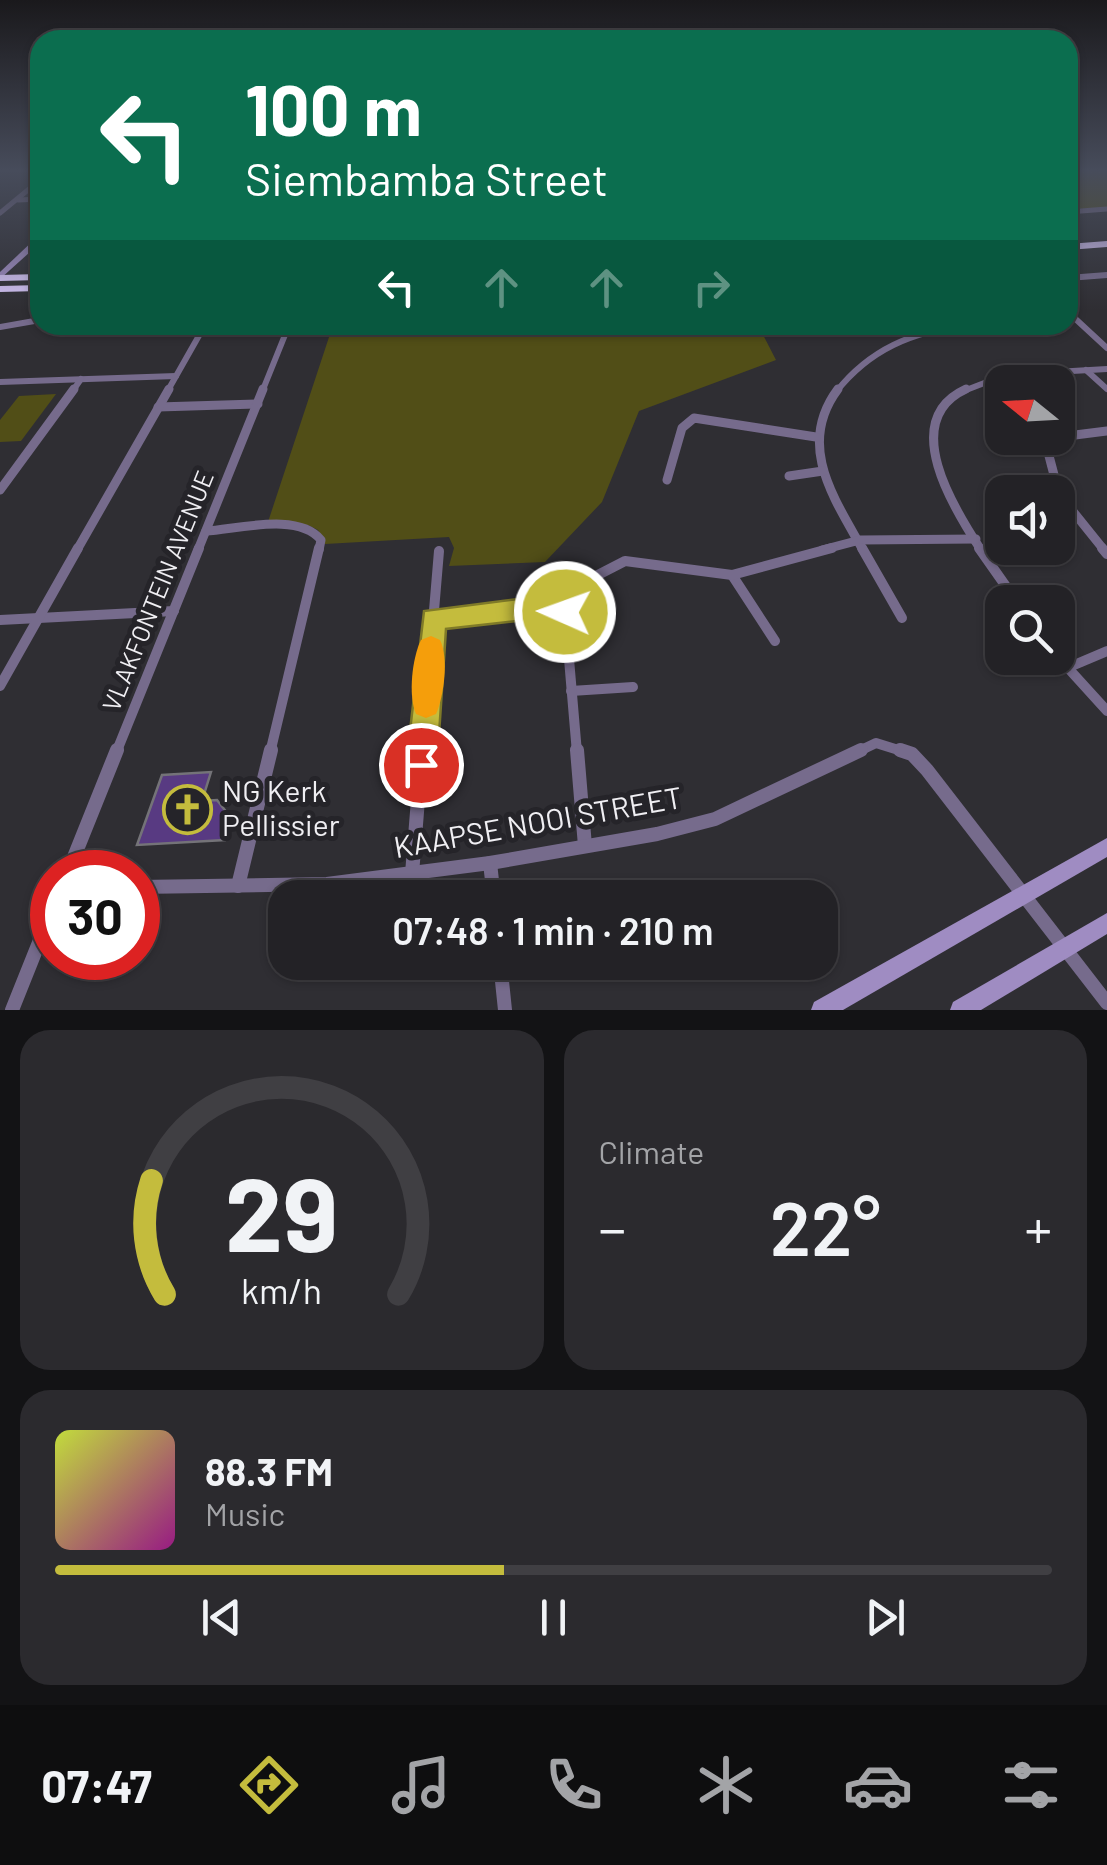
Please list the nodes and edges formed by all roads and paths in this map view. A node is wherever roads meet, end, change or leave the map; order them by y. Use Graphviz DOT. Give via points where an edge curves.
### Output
graph roads {
  1 [pos="1107,234"];
  2 [pos="1078,236"];
  3 [pos="1107,244"];
  4 [pos="1078,246"];
  5 [pos="30,249"];
  6 [pos="2,274"];
  7 [pos="30,276"];
  8 [pos="1105,277"];
  9 [pos="1078,278"];
  10 [pos="30,288"];
  11 [pos="0,289"];
  12 [pos="1078,321"];
  13 [pos="30,322"];
  14 [pos="0,327"];
  15 [pos="199,335"];
  16 [pos="286,335"];
  17 [pos="910,335"];
  18 [pos="1107,348"];
  19 [pos="1086,370"];
  20 [pos="1107,370"];
  21 [pos="176,376"];
  22 [pos="81,379"];
  23 [pos="0,382"];
  24 [pos="1107,389"];
  25 [pos="258,404"];
  26 [pos="158,407"];
  27 [pos="1104,434"];
  28 [pos="816,437"];
  29 [pos="824,471"];
  30 [pos="789,476"];
  31 [pos="668,480"];
  32 [pos="0,490"];
  33 [pos="206,531"];
  34 [pos="976,539"];
  35 [pos="860,540"];
  36 [pos="439,551"];
  37 [pos="1107,554"];
  38 [pos="732,575"];
  39 [pos="1006,585"];
  40 [pos="174,612"];
  41 [pos="565,612"];
  42 [pos="38,618"];
  43 [pos="902,618"];
  44 [pos="433,619"];
  45 [pos="0,620"];
  46 [pos="775,641"];
  47 [pos="1107,652"];
  48 [pos="1075,665"];
  49 [pos="1074,675"];
  50 [pos="0,686"];
  51 [pos="633,687"];
  52 [pos="571,692"];
  53 [pos="1107,710"];
  54 [pos="585,846"];
  55 [pos="1107,847"];
  56 [pos="77,850"];
  57 [pos="490,863"];
  58 [pos="412,874"];
  59 [pos="492,880"];
  60 [pos="238,886"];
  61 [pos="160,887"];
  62 [pos="1024,892"];
  63 [pos="1107,922"];
  64 [pos="1066,948"];
  65 [pos="30,965"];
  66 [pos="502,980"];
  67 [pos="1107,1004"];
  68 [pos="12,1010"];
  69 [pos="505,1010"];
  70 [pos="822,1010"];
  71 [pos="961,1010"];
  1 -- 2 [label="highway"];
  3 -- 4 [label="highway"];
  5 -- 6 [label="street"];
  6 -- 7 [label="highway"];
  8 -- 9 [label="street"];
  10 -- 11 [label="highway"];
  12 -- 18 [label="street"];
  13 -- 14 [label="street"];
  15 -- 21 [label="street"];
  16 -- 25 [label="street, VLAKFONTEIN AVENUE"];
  17 -- 28 [label="street" via="882,349 842,384"];
  19 -- 20 [label="street"];
  19 -- 24 [label="street"];
  19 -- 34 [label="street" via="995,376 958,391 943,408 931,444 936,470"];
  21 -- 22 [label="street"];
  21 -- 26 [label="street"];
  22 -- 23 [label="street"];
  22 -- 32 [label="street"];
  25 -- 26 [label="street"];
  25 -- 33 [label="street, VLAKFONTEIN AVENUE"];
  26 -- 42 [label="street"];
  27 -- 37 [label="street" via="1074,433 1060,440 1048,452 1047,469"];
  28 -- 29 [label="street"];
  28 -- 31 [label="street" via="694,418 682,428"];
  29 -- 30 [label="street"];
  29 -- 35 [label="street"];
  33 -- 40 [label="street, VLAKFONTEIN AVENUE"];
  33 -- 60 [label="street" via="292,525 313,530 321,540"];
  34 -- 35 [label="street"];
  34 -- 39 [label="street"];
  35 -- 38 [label="street"];
  35 -- 43 [label="street"];
  36 -- 44 [label="street"];
  38 -- 41 [label="street" via="624,561 592,578"];
  38 -- 46 [label="street"];
  40 -- 42 [label="street"];
  40 -- 56 [label="street, VLAKFONTEIN AVENUE"];
  41 -- 44 [label="street" via="526,609"];
  41 -- 52 [label="street"];
  42 -- 45 [label="street"];
  42 -- 50 [label="street"];
  44 -- 58 [label="street"];
  47 -- 48 [label="street"];
  49 -- 53 [label="street"];
  51 -- 52 [label="street"];
  52 -- 54 [label="street"];
  54 -- 57 [label="street, KAAPSE NOOI STREET"];
  54 -- 62 [label="street, KAAPSE NOOI STREET" via="715,820 876,743 912,754"];
  55 -- 62 [label="street"];
  57 -- 58 [label="street, KAAPSE NOOI STREET"];
  57 -- 59 [label="street"];
  58 -- 60 [label="street, KAAPSE NOOI STREET"];
  60 -- 61 [label="street, KAAPSE NOOI STREET"];
  62 -- 64 [label="street, KAAPSE NOOI STREET"];
  62 -- 70 [label="street"];
  63 -- 64 [label="street"];
  64 -- 67 [label="street, KAAPSE NOOI STREET"];
  64 -- 71 [label="street"];
  65 -- 68 [label="street"];
  66 -- 69 [label="street"];
}
